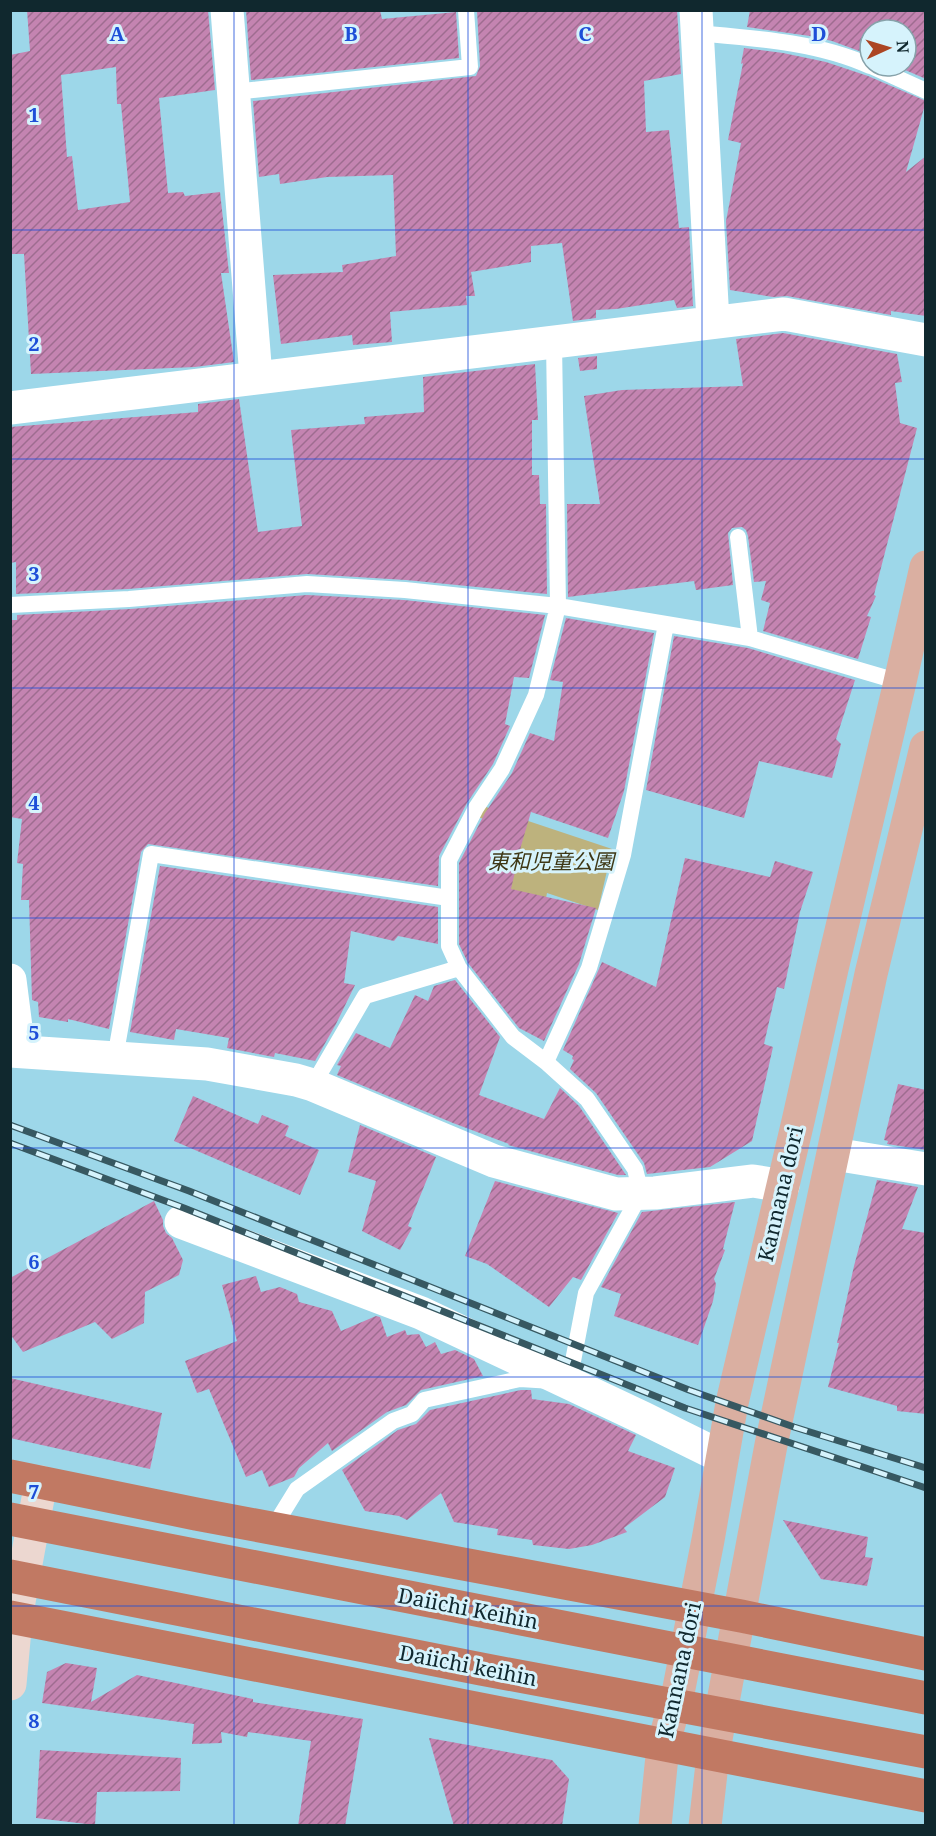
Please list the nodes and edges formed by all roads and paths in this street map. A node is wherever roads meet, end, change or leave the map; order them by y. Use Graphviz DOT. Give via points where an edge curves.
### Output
graph roads {
  1 [pos="227,10"];
  2 [pos="466,10"];
  3 [pos="696,22"];
  4 [pos="858,60"];
  5 [pos="897,78"];
  6 [pos="926,91"];
  7 [pos="234,92"];
  8 [pos="713,322"];
  9 [pos="926,340"];
  10 [pos="554,342"];
  11 [pos="256,377"];
  12 [pos="10,408"];
  13 [pos="738,537"];
  14 [pos="926,567"];
  15 [pos="10,605"];
  16 [pos="558,606"];
  17 [pos="666,624"];
  18 [pos="750,638"];
  19 [pos="900,682"];
  20 [pos="926,747"];
  21 [pos="449,898"];
  22 [pos="459,968"];
  23 [pos="10,980"];
  24 [pos="15,1051"];
  25 [pos="115,1058"];
  26 [pos="546,1062"];
  27 [pos="313,1085"];
  28 [pos="834,1154"];
  29 [pos="926,1169"];
  30 [pos="783,1186"];
  31 [pos="641,1193"];
  32 [pos="182,1222"];
  33 [pos="568,1382"];
  34 [pos="723,1457"];
  35 [pos="26,1479"];
  36 [pos="196,1514"];
  37 [pos="10,1519"];
  38 [pos="273,1528"];
  39 [pos="10,1576"];
  40 [pos="694,1608"];
  41 [pos="741,1616"];
  42 [pos="13,1617"];
  43 [pos="926,1654"];
  44 [pos="681,1679"];
  45 [pos="10,1684"];
  46 [pos="727,1687"];
  47 [pos="926,1698"];
  48 [pos="663,1746"];
  49 [pos="926,1746"];
  50 [pos="926,1752"];
  51 [pos="713,1755"];
  52 [pos="926,1796"];
  53 [pos="655,1826"];
  54 [pos="705,1826"];
  1 -- 7 [label="street"];
  2 -- 7 [label="lane" via="470,67"];
  3 -- 4 [label="lane"];
  3 -- 8 [label="street"];
  5 -- 6 [label="lane"];
  7 -- 11 [label="street"];
  8 -- 9 [label="street" via="784,314"];
  8 -- 10 [label="street"];
  10 -- 11 [label="street"];
  10 -- 16 [label="lane"];
  11 -- 12 [label="street"];
  13 -- 18 [label="lane"];
  14 -- 19 [label="main road, Kannana dori"];
  15 -- 16 [label="lane" via="307,584"];
  16 -- 17 [label="lane"];
  16 -- 21 [label="lane" via="536,695 502,769 449,860"];
  17 -- 18 [label="lane"];
  17 -- 26 [label="lane" via="623,855 589,968"];
  18 -- 19 [label="lane"];
  19 -- 30 [label="main road, Kannana dori"];
  20 -- 28 [label="main road, Kannana dori" via="871,974"];
  21 -- 22 [label="lane" via="449,946"];
  21 -- 25 [label="lane" via="151,854"];
  22 -- 26 [label="lane" via="513,1037"];
  22 -- 27 [label="lane" via="364,996"];
  23 -- 24 [label="street"];
  24 -- 25 [label="street"];
  25 -- 27 [label="street" via="207,1064"];
  26 -- 31 [label="lane" via="587,1099 635,1169"];
  27 -- 31 [label="street" via="494,1161 616,1194"];
  28 -- 29 [label="street"];
  28 -- 41 [label="main road, Kannana dori" via="771,1445"];
  30 -- 31 [label="street" via="753,1181"];
  30 -- 34 [label="main road, Kannana dori"];
  31 -- 33 [label="lane" via="586,1293"];
  32 -- 33 [label="street" via="421,1313"];
  33 -- 34 [label="street"];
  33 -- 38 [label="lane" via="520,1379 424,1400 412,1414 393,1421 297,1490"];
  34 -- 40 [label="main road, Kannana dori"];
  35 -- 36 [label="highway"];
  35 -- 42 [label="street"];
  36 -- 38 [label="highway"];
  36 -- 44 [label="highway" via="249,1558 260,1562 484,1633"];
  37 -- 47 [label="highway, Daiichi Keihin"];
  38 -- 40 [label="highway"];
  39 -- 50 [label="highway, Daiichi keihin"];
  40 -- 41 [label="highway"];
  40 -- 44 [label="main road, Kannana dori"];
  41 -- 43 [label="highway"];
  41 -- 46 [label="main road, Kannana dori"];
  42 -- 45 [label="street"];
  42 -- 48 [label="highway"];
  44 -- 46 [label="highway"];
  44 -- 48 [label="main road, Kannana dori"];
  46 -- 49 [label="highway" via="855,1715"];
  46 -- 51 [label="main road, Kannana dori"];
  48 -- 51 [label="highway"];
  48 -- 53 [label="main road, Kannana dori"];
  51 -- 52 [label="highway"];
  51 -- 54 [label="main road, Kannana dori"];
}
